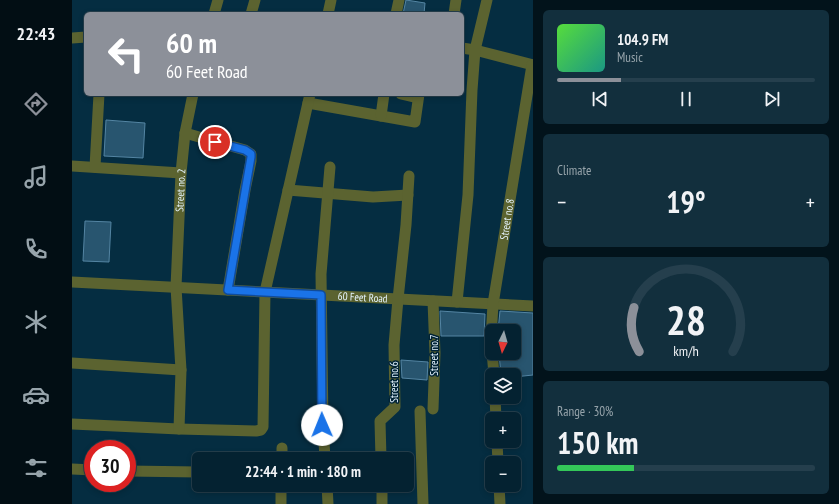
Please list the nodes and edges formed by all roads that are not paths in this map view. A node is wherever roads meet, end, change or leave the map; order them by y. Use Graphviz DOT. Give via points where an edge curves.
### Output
graph roads {
  1 [pos="218,0"];
  2 [pos="255,0"];
  3 [pos="331,0"];
  4 [pos="399,0"];
  5 [pos="456,0"];
  6 [pos="487,0"];
  7 [pos="215,12"];
  8 [pos="252,12"];
  9 [pos="328,12"];
  10 [pos="396,12"];
  11 [pos="454,12"];
  12 [pos="84,37"];
  13 [pos="72,38"];
  14 [pos="464,48"];
  15 [pos="475,50"];
  16 [pos="532,65"];
  17 [pos="99,96"];
  18 [pos="194,96"];
  19 [pos="384,96"];
  20 [pos="418,96"];
  21 [pos="309,98"];
  22 [pos="381,116"];
  23 [pos="185,133"];
  24 [pos="72,166"];
  25 [pos="95,167"];
  26 [pos="330,167"];
  27 [pos="181,173"];
  28 [pos="409,176"];
  29 [pos="288,190"];
  30 [pos="328,194"];
  31 [pos="408,195"];
  32 [pos="72,282"];
  33 [pos="176,287"];
  34 [pos="228,290"];
  35 [pos="265,292"];
  36 [pos="321,295"];
  37 [pos="398,299"];
  38 [pos="433,301"];
  39 [pos="457,302"];
  40 [pos="493,304"];
  41 [pos="533,306"];
  42 [pos="72,363"];
  43 [pos="493,368"];
  44 [pos="181,370"];
  45 [pos="433,409"];
  46 [pos="420,411"];
  47 [pos="72,424"];
  48 [pos="179,429"];
  49 [pos="324,452"];
  50 [pos="381,452"];
  51 [pos="72,469"];
  52 [pos="84,470"];
  53 [pos="136,471"];
  54 [pos="192,472"];
  55 [pos="281,492"];
  56 [pos="327,492"];
  57 [pos="382,492"];
  58 [pos="499,492"];
  59 [pos="281,504"];
  60 [pos="328,504"];
  61 [pos="382,504"];
  62 [pos="423,504"];
  63 [pos="500,504"];
  1 -- 7 [label="street"];
  2 -- 8 [label="street"];
  3 -- 9 [label="street"];
  4 -- 10 [label="street"];
  5 -- 11 [label="street"];
  6 -- 15 [label="street"];
  12 -- 13 [label="street"];
  14 -- 15 [label="street"];
  15 -- 16 [label="street"];
  15 -- 39 [label="street" via="468,196"];
  16 -- 40 [label="street, Street no.8"];
  17 -- 25 [label="street"];
  18 -- 23 [label="street, Street no. 2"];
  19 -- 22 [label="street"];
  20 -- 22 [label="street" via="415,122"];
  21 -- 22 [label="street"];
  21 -- 29 [label="street"];
  23 -- 27 [label="street, Street no. 2"];
  23 -- 34 [label="street" via="251,154"];
  24 -- 25 [label="street"];
  25 -- 27 [label="street"];
  26 -- 30 [label="street"];
  27 -- 33 [label="street, Street no. 2"];
  28 -- 31 [label="street, Street no.6"];
  29 -- 30 [label="street"];
  29 -- 35 [label="street"];
  30 -- 31 [label="street" via="373,197"];
  30 -- 36 [label="street"];
  31 -- 37 [label="street, Street no.6"];
  32 -- 33 [label="street, 60 Feet Road"];
  33 -- 34 [label="street, 60 Feet Road"];
  33 -- 44 [label="street, Street no. 2"];
  34 -- 35 [label="street, 60 Feet Road"];
  35 -- 36 [label="street, 60 Feet Road"];
  35 -- 48 [label="street" via="263,427 256,431"];
  36 -- 37 [label="street, 60 Feet Road"];
  36 -- 49 [label="street"];
  37 -- 38 [label="street, 60 Feet Road"];
  37 -- 50 [label="street, Street no.6" via="394,345 395,407 380,421"];
  38 -- 39 [label="street, 60 Feet Road"];
  38 -- 45 [label="street, Street no.7"];
  39 -- 40 [label="street, 60 Feet Road"];
  40 -- 41 [label="street, 60 Feet Road"];
  40 -- 43 [label="street, Street no.8" via="491,339"];
  42 -- 44 [label="street"];
  44 -- 48 [label="street, Street no. 2"];
  46 -- 62 [label="street"];
  47 -- 48 [label="street"];
  51 -- 52 [label="street"];
  53 -- 54 [label="street"];
  55 -- 59 [label="street"];
  56 -- 60 [label="street"];
  57 -- 61 [label="street"];
  58 -- 63 [label="street"];
}
